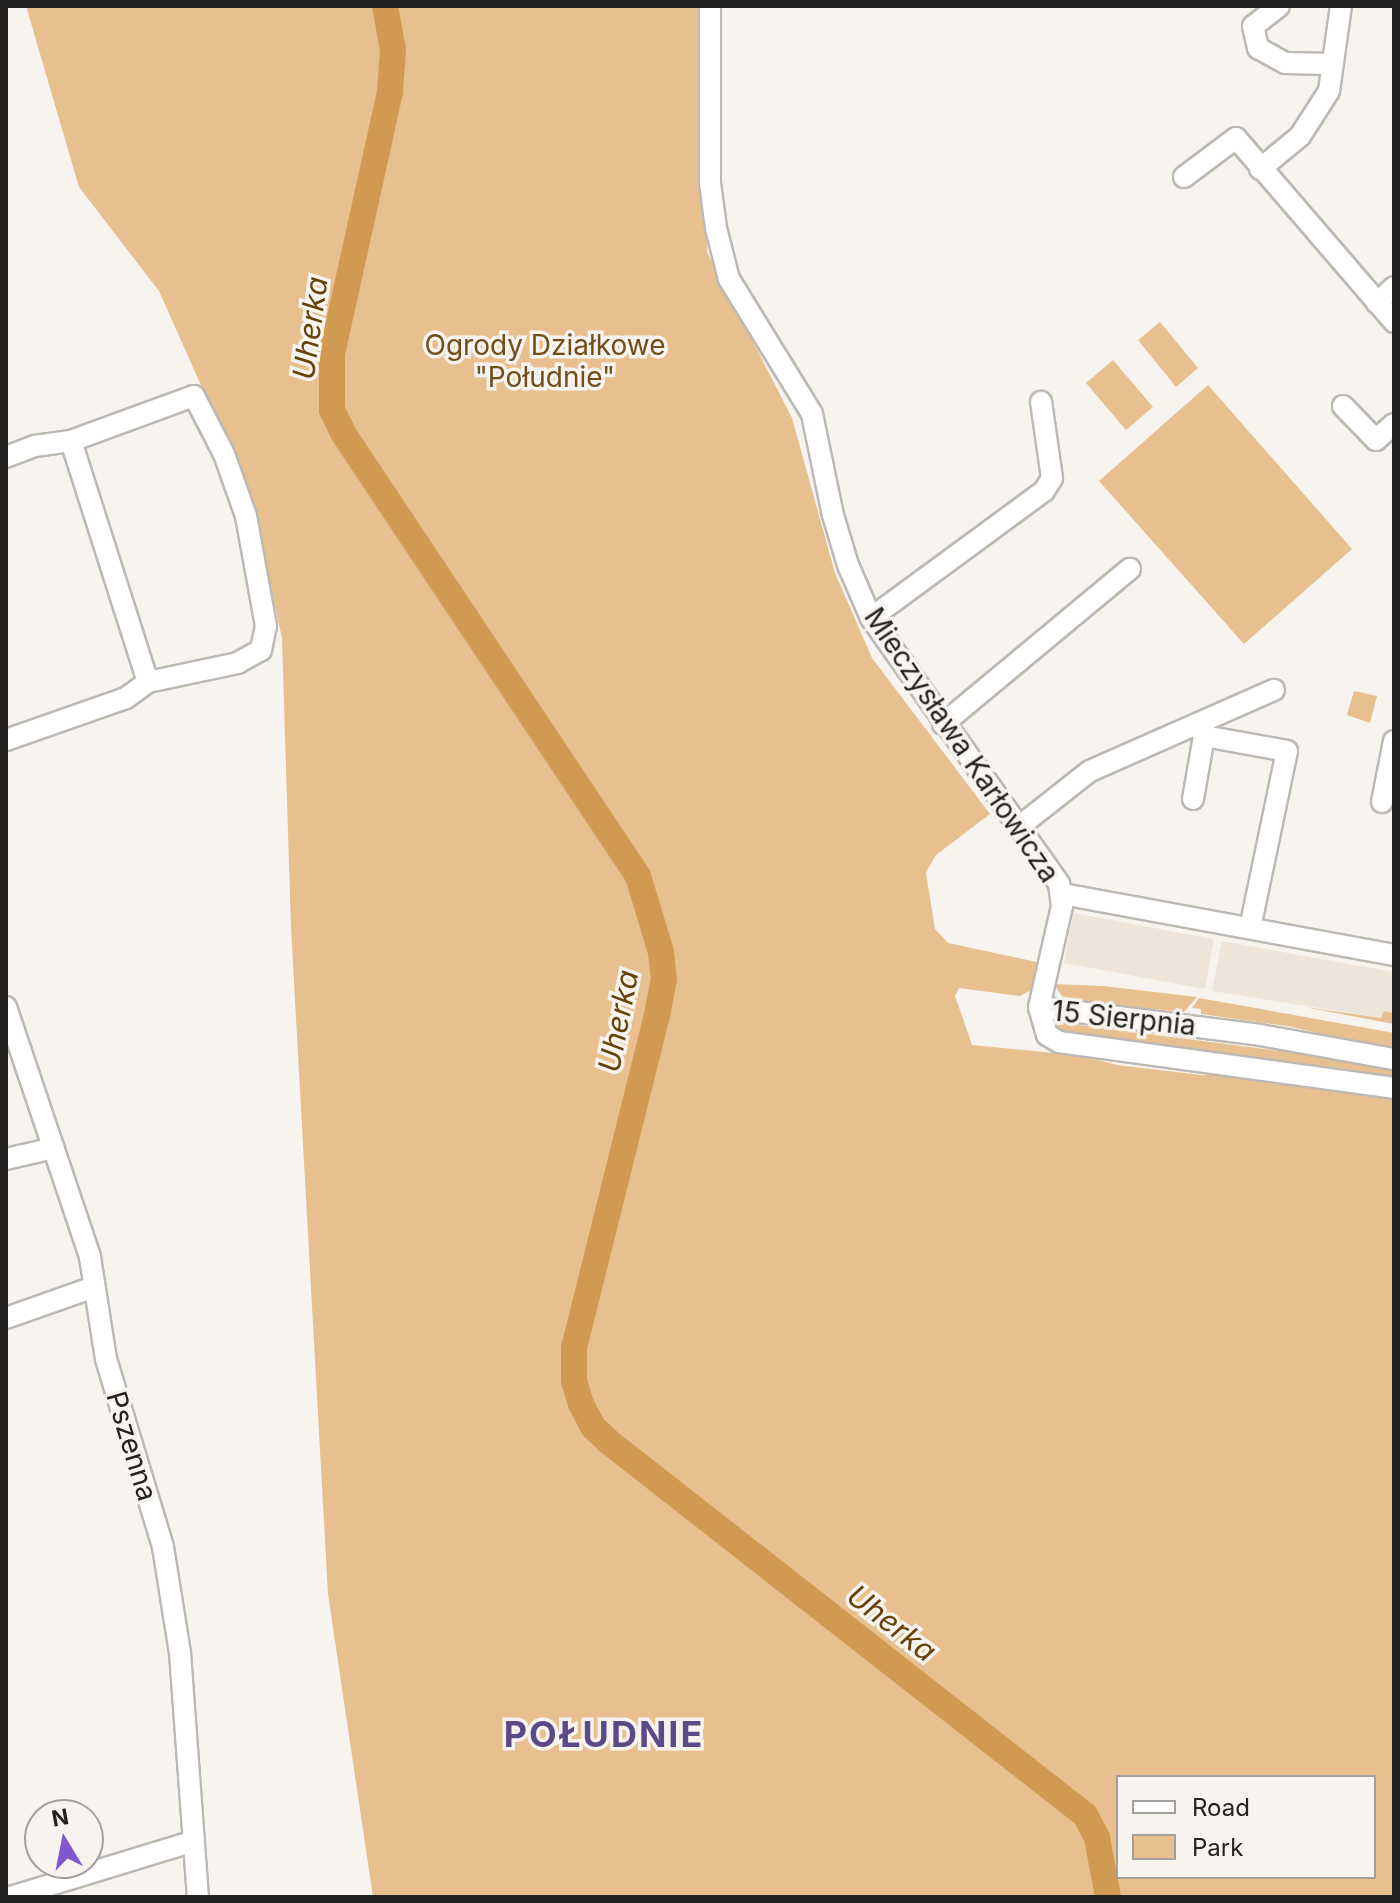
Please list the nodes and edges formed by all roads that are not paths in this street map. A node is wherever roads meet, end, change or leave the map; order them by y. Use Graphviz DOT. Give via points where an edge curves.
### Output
graph roads {
  1 [pos="710,6"];
  2 [pos="1279,6"];
  3 [pos="1341,6"];
  4 [pos="1331,64"];
  5 [pos="1260,169"];
  6 [pos="1184,177"];
  7 [pos="1394,287"];
  8 [pos="1377,303"];
  9 [pos="1394,322"];
  10 [pos="1041,402"];
  11 [pos="1343,406"];
  12 [pos="1394,424"];
  13 [pos="71,441"];
  14 [pos="6,457"];
  15 [pos="1130,569"];
  16 [pos="871,618"];
  17 [pos="148,682"];
  18 [pos="1274,690"];
  19 [pos="943,724"];
  20 [pos="1201,730"];
  21 [pos="6,740"];
  22 [pos="1394,741"];
  23 [pos="1193,799"];
  24 [pos="1382,802"];
  25 [pos="1020,826"];
  26 [pos="1062,894"];
  27 [pos="1250,928"];
  28 [pos="1389,960"];
  29 [pos="6,1007"];
  30 [pos="1039,1007"];
  31 [pos="1394,1059"];
  32 [pos="1394,1088"];
  33 [pos="54,1148"];
  34 [pos="6,1159"];
  35 [pos="94,1287"];
  36 [pos="6,1318"];
  37 [pos="194,1841"];
  38 [pos="11,1897"];
  39 [pos="198,1897"];
  1 -- 16 [label="street, Mieczysława Karłowicza" via="710,183 723,254 736,292 812,414 833,515"];
  2 -- 4 [label="street" via="1253,26 1258,48 1285,63"];
  3 -- 4 [label="street"];
  4 -- 5 [label="street" via="1329,91 1300,136"];
  5 -- 6 [label="street" via="1236,138"];
  5 -- 8 [label="street"];
  7 -- 8 [label="street"];
  8 -- 9 [label="street"];
  10 -- 16 [label="street" via="1052,478 1044,491"];
  11 -- 12 [label="street" via="1376,440"];
  13 -- 14 [label="street"];
  13 -- 17 [label="street"];
  13 -- 17 [label="street" via="194,396 224,454 246,516 266,626 261,650 238,663"];
  15 -- 19 [label="street"];
  16 -- 19 [label="street, Mieczysława Karłowicza"];
  17 -- 21 [label="street" via="126,698"];
  18 -- 20 [label="street"];
  19 -- 25 [label="street, Mieczysława Karłowicza"];
  20 -- 23 [label="street"];
  20 -- 25 [label="street" via="1090,771"];
  20 -- 27 [label="street" via="1287,751"];
  22 -- 24 [label="street"];
  25 -- 26 [label="street, Mieczysława Karłowicza"];
  26 -- 27 [label="street, Mieczysława Karłowicza" via="1165,920"];
  26 -- 30 [label="street"];
  27 -- 28 [label="street, Mieczysława Karłowicza"];
  29 -- 33 [label="street, Pszenna"];
  30 -- 31 [label="street, 15 Sierpnia" via="1260,1035"];
  30 -- 32 [label="street, 15 Sierpnia" via="1047,1035 1059,1042"];
  33 -- 34 [label="street"];
  33 -- 35 [label="street, Pszenna" via="90,1257"];
  35 -- 36 [label="street"];
  35 -- 37 [label="street, Pszenna" via="106,1359 163,1547 180,1653"];
  37 -- 38 [label="street"];
  37 -- 39 [label="street, Pszenna"];
}
